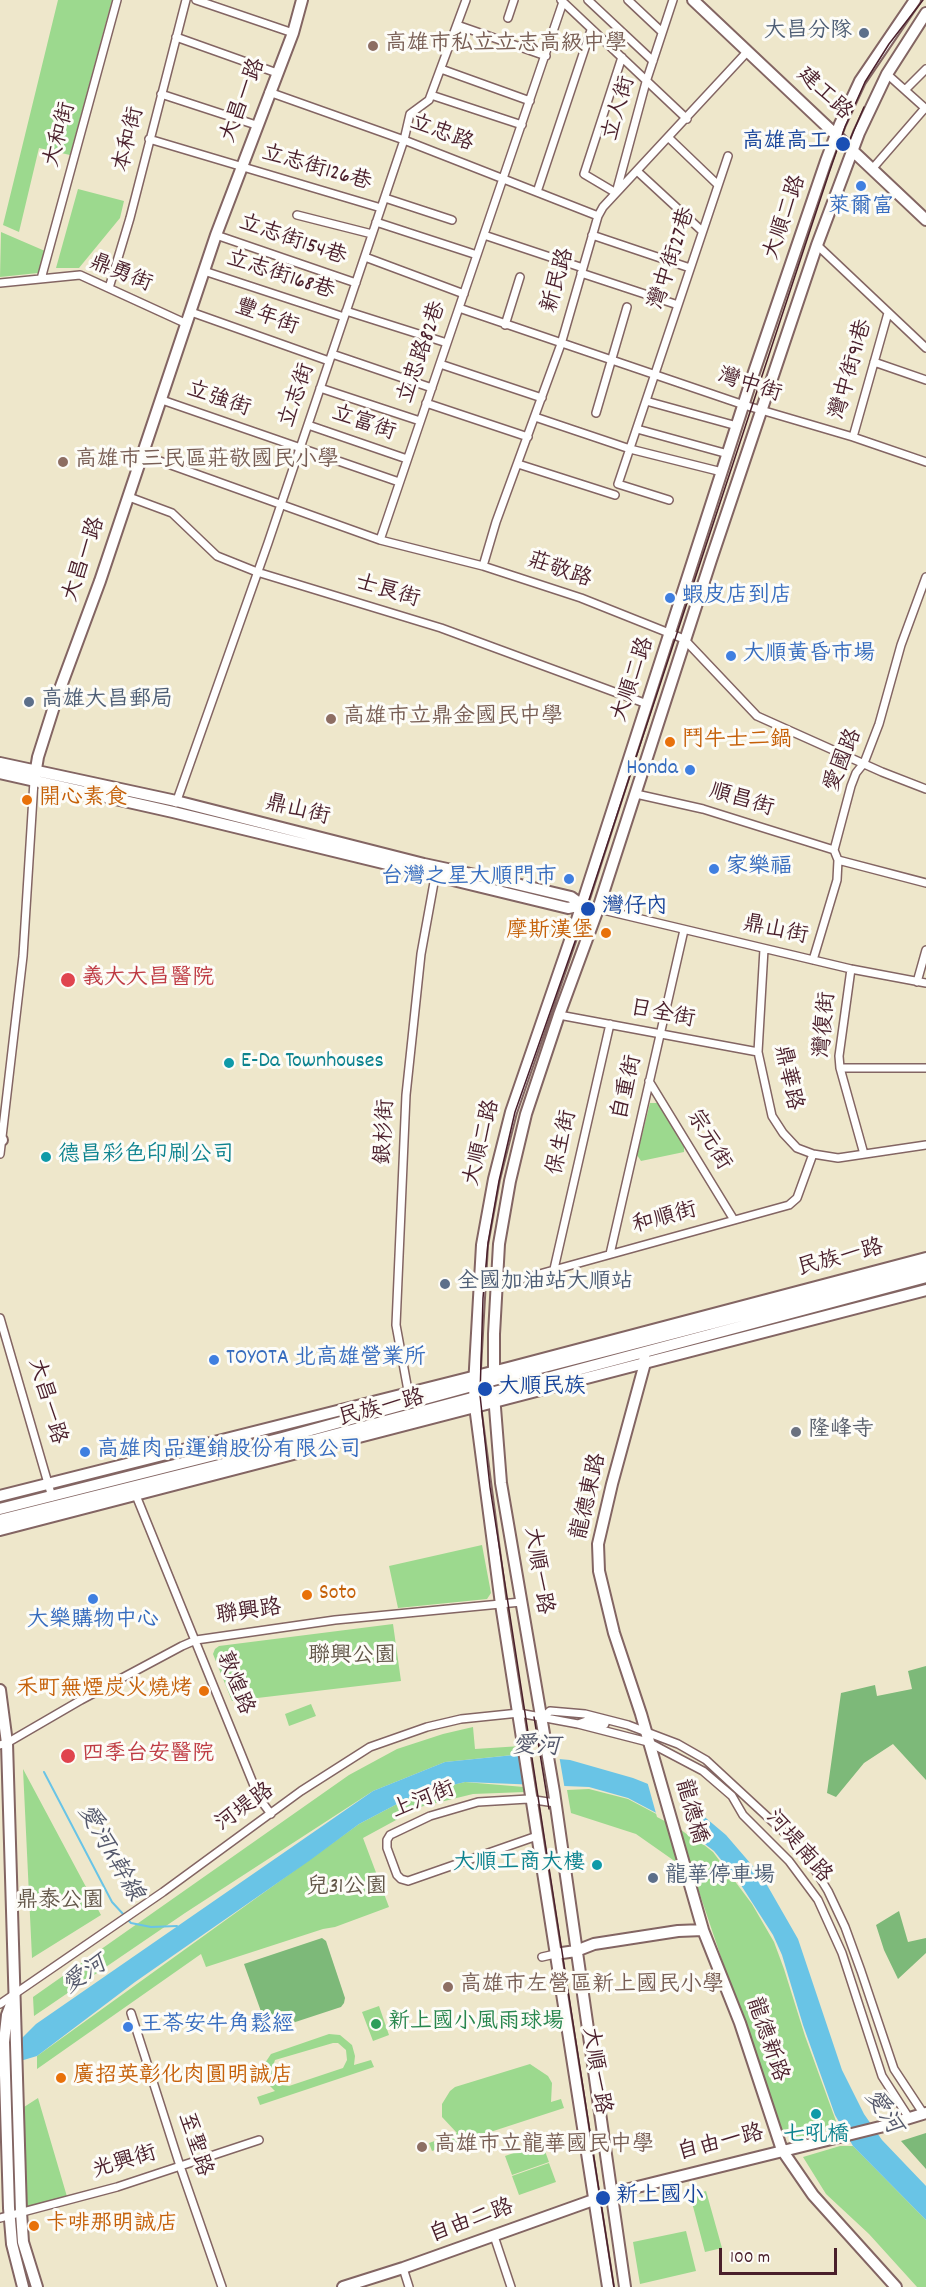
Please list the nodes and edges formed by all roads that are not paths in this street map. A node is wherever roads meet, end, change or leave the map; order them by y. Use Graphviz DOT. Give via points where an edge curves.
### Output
graph roads {
  1 [pos="117,0"];
  2 [pos="186,0"];
  3 [pos="196,0"];
  4 [pos="302,0"];
  5 [pos="466,0"];
  6 [pos="514,0"];
  7 [pos="588,0"];
  8 [pos="628,0"];
  9 [pos="674,0"];
  10 [pos="693,0"];
  11 [pos="915,0"];
  12 [pos="562,1"];
  13 [pos="926,12"];
  14 [pos="508,18"];
  15 [pos="457,25"];
  16 [pos="591,30"];
  17 [pos="662,32"];
  18 [pos="293,33"];
  19 [pos="176,37"];
  20 [pos="747,51"];
  21 [pos="546,56"];
  22 [pos="622,57"];
  23 [pos="653,61"];
  24 [pos="441,69"];
  25 [pos="926,69"];
  26 [pos="277,73"];
  27 [pos="887,74"];
  28 [pos="646,82"];
  29 [pos="905,90"];
  30 [pos="269,92"];
  31 [pos="161,94"];
  32 [pos="431,95"];
  33 [pos="530,101"];
  34 [pos="926,108"];
  35 [pos="687,119"];
  36 [pos="256,125"];
  37 [pos="522,125"];
  38 [pos="837,134"];
  39 [pos="669,138"];
  40 [pos="149,139"];
  41 [pos="404,140"];
  42 [pos="852,149"];
  43 [pos="728,156"];
  44 [pos="241,167"];
  45 [pos="873,168"];
  46 [pos="637,171"];
  47 [pos="503,179"];
  48 [pos="717,184"];
  49 [pos="537,192"];
  50 [pos="616,193"];
  51 [pos="385,198"];
  52 [pos="381,208"];
  53 [pos="297,215"];
  54 [pos="598,216"];
  55 [pos="452,220"];
  56 [pos="926,220"];
  57 [pos="376,222"];
  58 [pos="702,231"];
  59 [pos="372,234"];
  60 [pos="216,235"];
  61 [pos="484,235"];
  62 [pos="592,235"];
  63 [pos="817,245"];
  64 [pos="477,255"];
  65 [pos="365,257"];
  66 [pos="690,268"];
  67 [pos="204,271"];
  68 [pos="582,271"];
  69 [pos="520,277"];
  70 [pos="41,279"];
  71 [pos="0,283"];
  72 [pos="356,283"];
  73 [pos="109,288"];
  74 [pos="464,294"];
  75 [pos="678,305"];
  76 [pos="627,307"];
  77 [pos="459,308"];
  78 [pos="191,312"];
  79 [pos="888,313"];
  80 [pos="345,314"];
  81 [pos="187,324"];
  82 [pos="505,325"];
  83 [pos="447,343"];
  84 [pos="561,344"];
  85 [pos="926,348"];
  86 [pos="331,358"];
  87 [pos="612,361"];
  88 [pos="874,362"];
  89 [pos="440,364"];
  90 [pos="655,374"];
  91 [pos="926,380"];
  92 [pos="320,388"];
  93 [pos="432,388"];
  94 [pos="542,398"];
  95 [pos="162,400"];
  96 [pos="646,401"];
  97 [pos="426,403"];
  98 [pos="744,405"];
  99 [pos="760,410"];
  100 [pos="596,413"];
  101 [pos="535,417"];
  102 [pos="420,421"];
  103 [pos="308,425"];
  104 [pos="737,426"];
  105 [pos="637,429"];
  106 [pos="528,437"];
  107 [pos="853,437"];
  108 [pos="300,448"];
  109 [pos="630,449"];
  110 [pos="728,454"];
  111 [pos="143,455"];
  112 [pos="407,459"];
  113 [pos="926,462"];
  114 [pos="518,464"];
  115 [pos="722,472"];
  116 [pos="399,482"];
  117 [pos="615,495"];
  118 [pos="129,497"];
  119 [pos="669,500"];
  120 [pos="281,504"];
  121 [pos="380,540"];
  122 [pos="483,566"];
  123 [pos="257,572"];
  124 [pos="926,577"];
  125 [pos="671,634"];
  126 [pos="684,639"];
  127 [pos="647,704"];
  128 [pos="0,763"];
  129 [pos="864,763"];
  130 [pos="0,774"];
  131 [pos="35,776"];
  132 [pos="926,789"];
  133 [pos="636,794"];
  134 [pos="175,806"];
  135 [pos="834,850"];
  136 [pos="838,860"];
  137 [pos="447,868"];
  138 [pos="435,877"];
  139 [pos="926,883"];
  140 [pos="582,905"];
  141 [pos="598,909"];
  142 [pos="684,930"];
  143 [pos="764,949"];
  144 [pos="926,950"];
  145 [pos="813,960"];
  146 [pos="851,969"];
  147 [pos="917,982"];
  148 [pos="926,983"];
  149 [pos="559,1015"];
  150 [pos="610,1024"];
  151 [pos="660,1034"];
  152 [pos="758,1052"];
  153 [pos="840,1068"];
  154 [pos="926,1068"];
  155 [pos="649,1081"];
  156 [pos="1,1140"];
  157 [pos="926,1145"];
  158 [pos="0,1154"];
  159 [pos="813,1154"];
  160 [pos="864,1154"];
  161 [pos="734,1220"];
  162 [pos="610,1254"];
  163 [pos="926,1258"];
  164 [pos="926,1268"];
  165 [pos="554,1269"];
  166 [pos="926,1277"];
  167 [pos="496,1286"];
  168 [pos="926,1290"];
  169 [pos="768,1309"];
  170 [pos="0,1318"];
  171 [pos="774,1330"];
  172 [pos="642,1349"];
  173 [pos="494,1386"];
  174 [pos="474,1391"];
  175 [pos="409,1399"];
  176 [pos="125,1465"];
  177 [pos="49,1484"];
  178 [pos="133,1486"];
  179 [pos="0,1496"];
  180 [pos="52,1497"];
  181 [pos="0,1509"];
  182 [pos="0,1520"];
  183 [pos="0,1530"];
  184 [pos="521,1602"];
  185 [pos="501,1604"];
  186 [pos="196,1640"];
  187 [pos="0,1690"];
  188 [pos="519,1713"];
  189 [pos="542,1718"];
  190 [pos="647,1737"];
  191 [pos="4,1744"];
  192 [pos="657,1772"];
  193 [pos="531,1795"];
  194 [pos="555,1798"];
  195 [pos="271,1814"];
  196 [pos="537,1836"];
  197 [pos="704,1930"];
  198 [pos="576,1951"];
  199 [pos="555,1954"];
  200 [pos="542,1957"];
  201 [pos="15,1993"];
  202 [pos="0,2004"];
  203 [pos="131,2013"];
  204 [pos="924,2113"];
  205 [pos="909,2118"];
  206 [pos="259,2140"];
  207 [pos="782,2150"];
  208 [pos="180,2166"];
  209 [pos="613,2193"];
  210 [pos="594,2199"];
  211 [pos="10,2215"];
  212 [pos="494,2236"];
  213 [pos="403,2268"];
  214 [pos="23,2287"];
  215 [pos="38,2287"];
  216 [pos="222,2287"];
  217 [pos="343,2287"];
  218 [pos="410,2287"];
  219 [pos="511,2287"];
  220 [pos="608,2287"];
  221 [pos="625,2287"];
  222 [pos="896,2287"];
  1 -- 70 [label="street, 大和街"];
  2 -- 19 [label="street, 本和街"];
  3 -- 18 [label="street"];
  4 -- 18 [label="street, 大昌一路"];
  5 -- 15 [label="street, 立志街"];
  6 -- 14 [label="street"];
  7 -- 23 [label="street"];
  8 -- 17 [label="street"];
  9 -- 17 [label="street, 立人街"];
  10 -- 20 [label="street, 建工路"];
  11 -- 38 [label="street, 大順二路" via="860,81"];
  12 -- 16 [label="street"];
  12 -- 21 [label="street, 立忠路82巷"];
  13 -- 27 [label="street, 大順二路"];
  15 -- 21 [label="street"];
  15 -- 24 [label="street, 立志街"];
  16 -- 22 [label="street"];
  16 -- 49 [label="street"];
  17 -- 23 [label="street, 立人街"];
  18 -- 26 [label="street, 大昌一路"];
  19 -- 26 [label="street"];
  19 -- 31 [label="street, 本和街"];
  20 -- 35 [label="street, 新民路"];
  20 -- 38 [label="street, 建工路"];
  21 -- 33 [label="street, 立忠路82巷"];
  22 -- 28 [label="street"];
  22 -- 50 [label="street" via="584,174"];
  23 -- 28 [label="street, 立人街"];
  24 -- 32 [label="street, 立志街"];
  24 -- 33 [label="street"];
  25 -- 29 [label="street"];
  26 -- 30 [label="street, 大昌一路"];
  27 -- 29 [label="street"];
  27 -- 42 [label="street, 大順二路"];
  28 -- 35 [label="street"];
  28 -- 50 [label="street, 立人街"];
  29 -- 34 [label="street"];
  30 -- 36 [label="street, 大昌一路"];
  30 -- 41 [label="street, 立忠路"];
  31 -- 36 [label="street"];
  31 -- 40 [label="street, 本和街"];
  32 -- 37 [label="street"];
  32 -- 41 [label="street, 立志街" via="410,114"];
  33 -- 37 [label="street, 立忠路82巷"];
  34 -- 45 [label="street"];
  35 -- 39 [label="street, 新民路"];
  36 -- 44 [label="street, 大昌一路"];
  37 -- 47 [label="street, 立忠路82巷"];
  38 -- 42 [label="street, 建工路"];
  38 -- 98 [label="street, 大順二路"];
  39 -- 46 [label="street, 新民路"];
  39 -- 48 [label="street"];
  40 -- 44 [label="street, 立志街126巷"];
  40 -- 73 [label="street, 本和街"];
  41 -- 47 [label="street, 立忠路"];
  41 -- 51 [label="street, 立志街"];
  42 -- 45 [label="street, 建工路"];
  42 -- 63 [label="street, 大順二路"];
  43 -- 48 [label="street, 灣中街27巷"];
  44 -- 52 [label="street, 立志街126巷"];
  44 -- 60 [label="street, 大昌一路"];
  45 -- 56 [label="street, 建工路"];
  46 -- 50 [label="street, 新民路"];
  46 -- 58 [label="street"];
  47 -- 49 [label="street, 立忠路"];
  47 -- 61 [label="street, 立忠路82巷"];
  48 -- 58 [label="street, 灣中街27巷"];
  49 -- 54 [label="street, 立忠路"];
  50 -- 54 [label="street, 新民路"];
  51 -- 52 [label="street, 立志街"];
  51 -- 55 [label="street"];
  52 -- 57 [label="street, 立志街"];
  53 -- 59 [label="street"];
  54 -- 62 [label="street, 新民路"];
  57 -- 59 [label="street, 立志街"];
  57 -- 64 [label="street"];
  58 -- 66 [label="street, 灣中街27巷"];
  59 -- 65 [label="street, 立志街"];
  60 -- 67 [label="street, 大昌一路"];
  60 -- 72 [label="street, 立志街154巷"];
  61 -- 64 [label="street, 立忠路82巷"];
  61 -- 68 [label="street"];
  62 -- 66 [label="street"];
  62 -- 68 [label="street, 新民路"];
  63 -- 79 [label="street"];
  63 -- 99 [label="street, 大順二路"];
  64 -- 74 [label="street, 立忠路82巷"];
  65 -- 72 [label="street, 立志街"];
  65 -- 74 [label="street"];
  66 -- 75 [label="street, 灣中街27巷"];
  67 -- 78 [label="street, 大昌一路"];
  67 -- 80 [label="street, 立志街168巷"];
  68 -- 75 [label="street"];
  68 -- 84 [label="street, 新民路"];
  69 -- 82 [label="street"];
  70 -- 71 [label="street, 鼎勇街"];
  70 -- 73 [label="street, 鼎勇街" via="80,275"];
  72 -- 80 [label="street, 立志街"];
  73 -- 81 [label="street, 鼎勇街"];
  74 -- 77 [label="street, 立忠路82巷"];
  75 -- 90 [label="street, 灣中街27巷"];
  76 -- 87 [label="street"];
  77 -- 82 [label="street, 灣中街"];
  77 -- 83 [label="street, 立忠路82巷"];
  78 -- 81 [label="street, 大昌一路"];
  78 -- 86 [label="street, 豐年街"];
  79 -- 85 [label="street"];
  79 -- 88 [label="street, 灣中街91巷"];
  80 -- 83 [label="street, 立志街168巷"];
  80 -- 86 [label="street, 立志街"];
  81 -- 95 [label="street, 大昌一路"];
  82 -- 84 [label="street, 灣中街"];
  83 -- 89 [label="street, 立忠路82巷"];
  84 -- 87 [label="street, 灣中街"];
  84 -- 94 [label="street, 新民路"];
  86 -- 92 [label="street, 立志街"];
  86 -- 93 [label="street, 豐年街"];
  87 -- 90 [label="street, 灣中街"];
  87 -- 100 [label="street"];
  88 -- 91 [label="street"];
  88 -- 107 [label="street, 灣中街91巷"];
  89 -- 93 [label="street, 立忠路82巷"];
  89 -- 94 [label="street"];
  90 -- 96 [label="street, 灣中街27巷"];
  90 -- 98 [label="street, 灣中街"];
  92 -- 102 [label="street"];
  92 -- 103 [label="street, 立志街"];
  93 -- 97 [label="street, 立忠路82巷"];
  94 -- 101 [label="street, 新民路"];
  95 -- 108 [label="street, 立強街"];
  95 -- 111 [label="street, 大昌一路"];
  96 -- 104 [label="street"];
  96 -- 105 [label="street, 灣中街27巷"];
  97 -- 102 [label="street, 立忠路82巷"];
  97 -- 106 [label="street"];
  98 -- 99 [label="street, 灣中街"];
  98 -- 104 [label="street, 大順二路"];
  99 -- 107 [label="street, 灣中街"];
  99 -- 126 [label="street, 大順二路"];
  101 -- 106 [label="street, 新民路"];
  101 -- 109 [label="street"];
  102 -- 112 [label="street, 立忠路82巷"];
  103 -- 108 [label="street, 立志街"];
  103 -- 112 [label="street, 立富街"];
  104 -- 110 [label="street, 大順二路"];
  105 -- 109 [label="street, 灣中街27巷"];
  105 -- 110 [label="street"];
  106 -- 114 [label="street, 新民路"];
  107 -- 113 [label="street, 灣中街"];
  108 -- 116 [label="street, 立強街"];
  108 -- 120 [label="street, 立志街"];
  109 -- 115 [label="street"];
  109 -- 119 [label="street, 灣中街27巷" via="618,484"];
  110 -- 115 [label="street, 大順二路"];
  111 -- 118 [label="street, 大昌一路"];
  111 -- 120 [label="street, 莊敬路"];
  112 -- 116 [label="street, 立忠路82巷"];
  114 -- 117 [label="street"];
  114 -- 122 [label="street, 新民路"];
  115 -- 125 [label="street, 大順二路"];
  116 -- 121 [label="street, 立忠路82巷"];
  118 -- 123 [label="street, 士良街" via="172,513 218,556"];
  118 -- 131 [label="street, 大昌一路" via="57,696"];
  120 -- 121 [label="street, 莊敬路"];
  120 -- 123 [label="street, 立志街"];
  121 -- 122 [label="street, 莊敬路"];
  122 -- 125 [label="street, 莊敬路" via="581,598"];
  123 -- 127 [label="street, 士良街" via="441,628"];
  123 -- 134 [label="street, 立志街"];
  124 -- 129 [label="street, 愛國路"];
  125 -- 126 [label="street, 莊敬路"];
  125 -- 127 [label="street, 大順二路"];
  126 -- 129 [label="street, 莊敬路" via="757,716"];
  126 -- 133 [label="street, 大順二路"];
  127 -- 140 [label="street, 大順二路"];
  128 -- 131 [label="street, 鼎山街"];
  129 -- 132 [label="street, 莊敬路"];
  129 -- 135 [label="street, 愛國路" via="856,773"];
  130 -- 131 [label="street, 鼎山街"];
  131 -- 134 [label="street, 鼎山街"];
  131 -- 156 [label="street, 大昌一路" via="23,956"];
  133 -- 135 [label="street, 順昌街" via="703,809"];
  133 -- 141 [label="street, 大順二路"];
  134 -- 137 [label="street, 鼎山街"];
  134 -- 138 [label="street, 鼎山街"];
  135 -- 136 [label="street"];
  136 -- 139 [label="street"];
  136 -- 145 [label="street" via="837,880"];
  137 -- 138 [label="street"];
  137 -- 140 [label="street, 鼎山街" via="571,897"];
  138 -- 140 [label="street, 鼎山街" via="568,908"];
  138 -- 175 [label="street, 銀杉街" via="421,954 406,1095 396,1324"];
  140 -- 141 [label="street, 鼎山街"];
  140 -- 174 [label="street, 大順二路" via="510,1112 494,1179 482,1245"];
  141 -- 142 [label="street, 鼎山街"];
  141 -- 149 [label="street, 大順二路"];
  142 -- 143 [label="street, 鼎山街"];
  142 -- 151 [label="street, 自重街"];
  143 -- 145 [label="street, 鼎山街"];
  143 -- 152 [label="street, 鼎華路"];
  144 -- 147 [label="street"];
  145 -- 146 [label="street, 鼎山街"];
  146 -- 147 [label="street, 鼎山街"];
  146 -- 153 [label="street, 灣復街"];
  147 -- 148 [label="street, 鼎山街"];
  149 -- 150 [label="street, 日全街"];
  149 -- 167 [label="street, 大順二路" via="526,1114 510,1181"];
  150 -- 151 [label="street, 日全街"];
  150 -- 165 [label="street, 保生街"];
  151 -- 152 [label="street, 日全街"];
  151 -- 155 [label="street, 自重街"];
  152 -- 159 [label="street, 鼎華路" via="772,1116 797,1148"];
  153 -- 154 [label="street"];
  153 -- 160 [label="street, 灣復街"];
  155 -- 161 [label="street, 宗元街"];
  155 -- 162 [label="street, 自重街"];
  156 -- 158 [label="street, 大昌一路"];
  157 -- 160 [label="street, 鼎華路"];
  159 -- 160 [label="street, 鼎華路" via="838,1158"];
  159 -- 161 [label="street, 和順街" via="797,1198 789,1205"];
  161 -- 162 [label="street, 和順街"];
  162 -- 165 [label="street, 和順街"];
  163 -- 169 [label="street, 民族一路"];
  164 -- 169 [label="street, 民族一路"];
  165 -- 167 [label="street, 和順街"];
  166 -- 169 [label="street, 民族一路"];
  167 -- 173 [label="street, 大順二路"];
  168 -- 171 [label="street, 民族一路"];
  169 -- 171 [label="street"];
  169 -- 172 [label="street, 民族一路"];
  170 -- 177 [label="street, 大昌一路"];
  171 -- 172 [label="street, 民族一路"];
  172 -- 173 [label="street, 民族一路"];
  172 -- 173 [label="street, 民族一路"];
  172 -- 190 [label="street, 龍德東路" via="598,1558 607,1608"];
  173 -- 174 [label="street, 民族一路"];
  173 -- 174 [label="street, 民族一路"];
  173 -- 184 [label="street, 大順一路" via="501,1483"];
  174 -- 175 [label="street, 民族一路"];
  174 -- 178 [label="street, 民族一路"];
  174 -- 185 [label="street, 大順一路"];
  175 -- 176 [label="street, 民族一路"];
  175 -- 178 [label="street, 民族一路"];
  176 -- 177 [label="street, 民族一路"];
  176 -- 178 [label="street, 敦煌路"];
  177 -- 179 [label="street, 民族一路"];
  177 -- 180 [label="street, 大昌一路"];
  178 -- 180 [label="street, 民族一路"];
  178 -- 182 [label="street, 民族一路"];
  178 -- 183 [label="street, 民族一路"];
  178 -- 186 [label="street, 敦煌路"];
  180 -- 181 [label="street, 民族一路"];
  184 -- 185 [label="street, 聯興路"];
  184 -- 189 [label="street, 大順一路"];
  185 -- 186 [label="street, 聯興路" via="335,1620"];
  185 -- 188 [label="street, 大順一路"];
  186 -- 191 [label="street, 聯興路"];
  186 -- 195 [label="street, 敦煌路" via="259,1798"];
  187 -- 191 [label="street"];
  188 -- 189 [label="street, 河堤路"];
  188 -- 193 [label="street, 大順一路"];
  188 -- 195 [label="street, 河堤路" via="461,1719 370,1747"];
  189 -- 190 [label="street, 河堤南路" via="578,1724 589,1720"];
  189 -- 190 [label="street, 河堤南路" via="550,1711 572,1712 609,1720"];
  189 -- 194 [label="street, 大順一路"];
  190 -- 192 [label="street, 龍德東路"];
  190 -- 204 [label="street, 河堤南路" via="678,1744 706,1760 777,1825 812,1865 846,1930 894,2069"];
  190 -- 205 [label="street, 河堤南路" via="703,1771 732,1796 743,1815 810,1887 842,1953 882,2076"];
  191 -- 201 [label="street"];
  192 -- 197 [label="street, 龍德橋"];
  193 -- 194 [label="street, 上河街"];
  193 -- 196 [label="street, 大順一路"];
  193 -- 196 [label="street, 上河街" via="478,1802 430,1816 390,1835 387,1848 397,1875 408,1881"];
  194 -- 198 [label="street, 大順一路"];
  195 -- 201 [label="street, 河堤路"];
  196 -- 199 [label="street, 大順一路"];
  197 -- 198 [label="street" via="594,1944"];
  197 -- 207 [label="street, 龍德新路"];
  198 -- 199 [label="street"];
  198 -- 209 [label="street, 大順一路"];
  199 -- 200 [label="street"];
  199 -- 210 [label="street, 大順一路"];
  201 -- 202 [label="street, 河堤路"];
  201 -- 211 [label="street" via="18,2083"];
  201 -- 211 [label="street" via="7,2015 4,2049"];
  203 -- 208 [label="street, 至聖路"];
  204 -- 205 [label="street"];
  205 -- 207 [label="street, 自由一路"];
  206 -- 208 [label="street, 光興街"];
  207 -- 209 [label="street, 自由一路"];
  207 -- 222 [label="street, 龍德新路" via="813,2195"];
  208 -- 211 [label="street, 光興街"];
  208 -- 216 [label="street, 至聖路"];
  209 -- 210 [label="street, 自由二路"];
  209 -- 221 [label="street, 大順一路"];
  210 -- 212 [label="street, 自由二路"];
  210 -- 220 [label="street, 大順一路"];
  211 -- 214 [label="street" via="12,2244"];
  211 -- 215 [label="street"];
  212 -- 213 [label="street, 自由二路"];
  212 -- 219 [label="street"];
  213 -- 217 [label="street, 自由二路"];
  213 -- 218 [label="street"];
}
